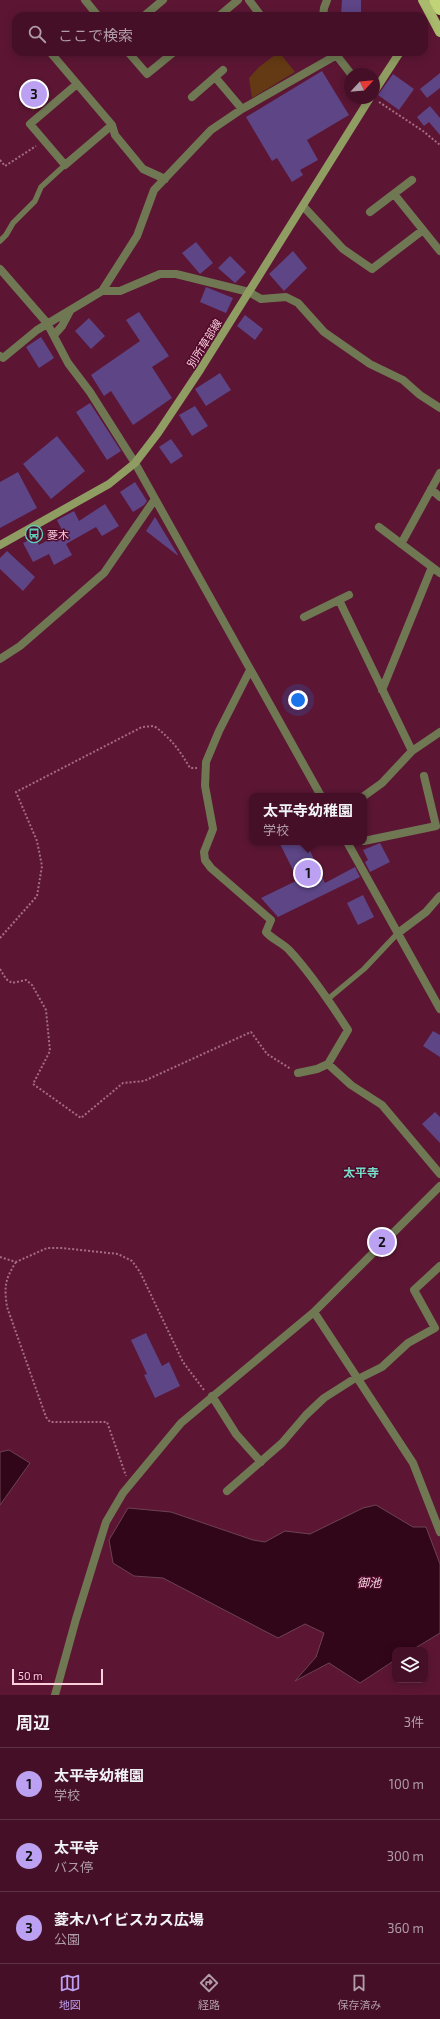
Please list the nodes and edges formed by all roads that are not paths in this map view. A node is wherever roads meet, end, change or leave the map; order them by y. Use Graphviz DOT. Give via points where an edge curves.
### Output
graph roads {
  1 [pos="85,0"];
  2 [pos="163,0"];
  3 [pos="238,0"];
  4 [pos="249,0"];
  5 [pos="327,0"];
  6 [pos="423,0"];
  7 [pos="432,7"];
  8 [pos="95,12"];
  9 [pos="149,12"];
  10 [pos="224,12"];
  11 [pos="258,12"];
  12 [pos="324,12"];
  13 [pos="440,32"];
  14 [pos="53,56"];
  15 [pos="131,56"];
  16 [pos="169,56"];
  17 [pos="332,56"];
  18 [pos="337,56"];
  19 [pos="397,56"];
  20 [pos="346,68"];
  21 [pos="223,70"];
  22 [pos="215,77"];
  23 [pos="380,83"];
  24 [pos="77,84"];
  25 [pos="192,97"];
  26 [pos="367,104"];
  27 [pos="242,109"];
  28 [pos="112,125"];
  29 [pos="65,165"];
  30 [pos="165,179"];
  31 [pos="412,180"];
  32 [pos="394,194"];
  33 [pos="303,206"];
  34 [pos="370,212"];
  35 [pos="423,230"];
  36 [pos="0,241"];
  37 [pos="440,251"];
  38 [pos="0,269"];
  39 [pos="102,291"];
  40 [pos="248,292"];
  41 [pos="71,311"];
  42 [pos="47,323"];
  43 [pos="54,335"];
  44 [pos="0,356"];
  45 [pos="440,408"];
  46 [pos="135,463"];
  47 [pos="440,473"];
  48 [pos="431,489"];
  49 [pos="440,496"];
  50 [pos="155,498"];
  51 [pos="378,527"];
  52 [pos="400,544"];
  53 [pos="0,545"];
  54 [pos="432,567"];
  55 [pos="440,573"];
  56 [pos="349,595"];
  57 [pos="339,600"];
  58 [pos="304,617"];
  59 [pos="0,659"];
  60 [pos="250,670"];
  61 [pos="382,690"];
  62 [pos="440,732"];
  63 [pos="412,751"];
  64 [pos="424,776"];
  65 [pos="319,793"];
  66 [pos="367,794"];
  67 [pos="367,841"];
  68 [pos="349,845"];
  69 [pos="440,896"];
  70 [pos="398,933"];
  71 [pos="328,999"];
  72 [pos="440,1009"];
  73 [pos="328,1064"];
  74 [pos="298,1073"];
  75 [pos="440,1174"];
  76 [pos="440,1186"];
  77 [pos="440,1266"];
  78 [pos="314,1312"];
  79 [pos="358,1378"];
  80 [pos="211,1397"];
  81 [pos="261,1462"];
  82 [pos="227,1491"];
  83 [pos="440,1532"];
  84 [pos="55,1695"];
  1 -- 8 [label="street"];
  2 -- 9 [label="street"];
  3 -- 10 [label="street"];
  4 -- 11 [label="street"];
  5 -- 12 [label="street"];
  6 -- 7 [label="main road"];
  7 -- 13 [label="main road"];
  14 -- 24 [label="street"];
  15 -- 16 [label="street" via="147,74"];
  17 -- 27 [label="street"];
  18 -- 20 [label="street"];
  19 -- 23 [label="main road"];
  21 -- 22 [label="street"];
  22 -- 25 [label="street"];
  22 -- 27 [label="street"];
  24 -- 28 [label="street"];
  24 -- 29 [label="street" via="30,124"];
  26 -- 33 [label="main road, 別所草部線"];
  27 -- 30 [label="street" via="211,130"];
  28 -- 29 [label="street"];
  28 -- 30 [label="street" via="115,135 143,169"];
  29 -- 36 [label="lane" via="41,187 35,201 12,223"];
  30 -- 39 [label="street" via="154,190 137,236"];
  31 -- 32 [label="street"];
  32 -- 34 [label="street"];
  32 -- 35 [label="street"];
  33 -- 35 [label="street" via="343,249 372,269"];
  33 -- 40 [label="main road, 別所草部線"];
  35 -- 37 [label="street"];
  38 -- 42 [label="street"];
  39 -- 40 [label="street" via="120,291 160,274 176,274"];
  39 -- 41 [label="street"];
  40 -- 45 [label="street" via="261,300 286,297 298,303 324,332 370,364 404,380 420,395"];
  40 -- 46 [label="main road, 別所草部線" via="200,370"];
  41 -- 42 [label="street"];
  41 -- 43 [label="street"];
  42 -- 43 [label="street"];
  42 -- 44 [label="street" via="3,358"];
  43 -- 46 [label="street" via="68,363 90,392"];
  46 -- 50 [label="street"];
  46 -- 53 [label="main road, 別所草部線" via="108,484"];
  47 -- 48 [label="street"];
  48 -- 49 [label="street"];
  48 -- 52 [label="street"];
  50 -- 59 [label="street" via="104,573 20,646"];
  50 -- 60 [label="street"];
  51 -- 52 [label="street"];
  52 -- 54 [label="street"];
  54 -- 55 [label="street"];
  54 -- 61 [label="street"];
  56 -- 57 [label="street"];
  57 -- 58 [label="street"];
  57 -- 61 [label="street"];
  60 -- 65 [label="street"];
  60 -- 71 [label="street" via="206,762 205,786 213,830 204,852 205,860 271,920 266,932 288,949"];
  61 -- 63 [label="street"];
  62 -- 63 [label="street"];
  63 -- 66 [label="street" via="382,783"];
  64 -- 67 [label="street" via="436,826"];
  68 -- 70 [label="street"];
  69 -- 70 [label="street" via="426,912"];
  70 -- 71 [label="lane" via="364,969"];
  70 -- 72 [label="street"];
  71 -- 73 [label="street" via="348,1030"];
  73 -- 74 [label="street"];
  73 -- 75 [label="street" via="351,1085 382,1105"];
  76 -- 78 [label="street"];
  77 -- 79 [label="street" via="414,1290 435,1328 408,1344 382,1367"];
  78 -- 79 [label="street"];
  78 -- 80 [label="street"];
  79 -- 81 [label="street" via="324,1398"];
  79 -- 83 [label="street" via="413,1463"];
  80 -- 81 [label="street" via="236,1434"];
  80 -- 84 [label="street" via="181,1423 129,1486 106,1522"];
  81 -- 82 [label="street"];
}
